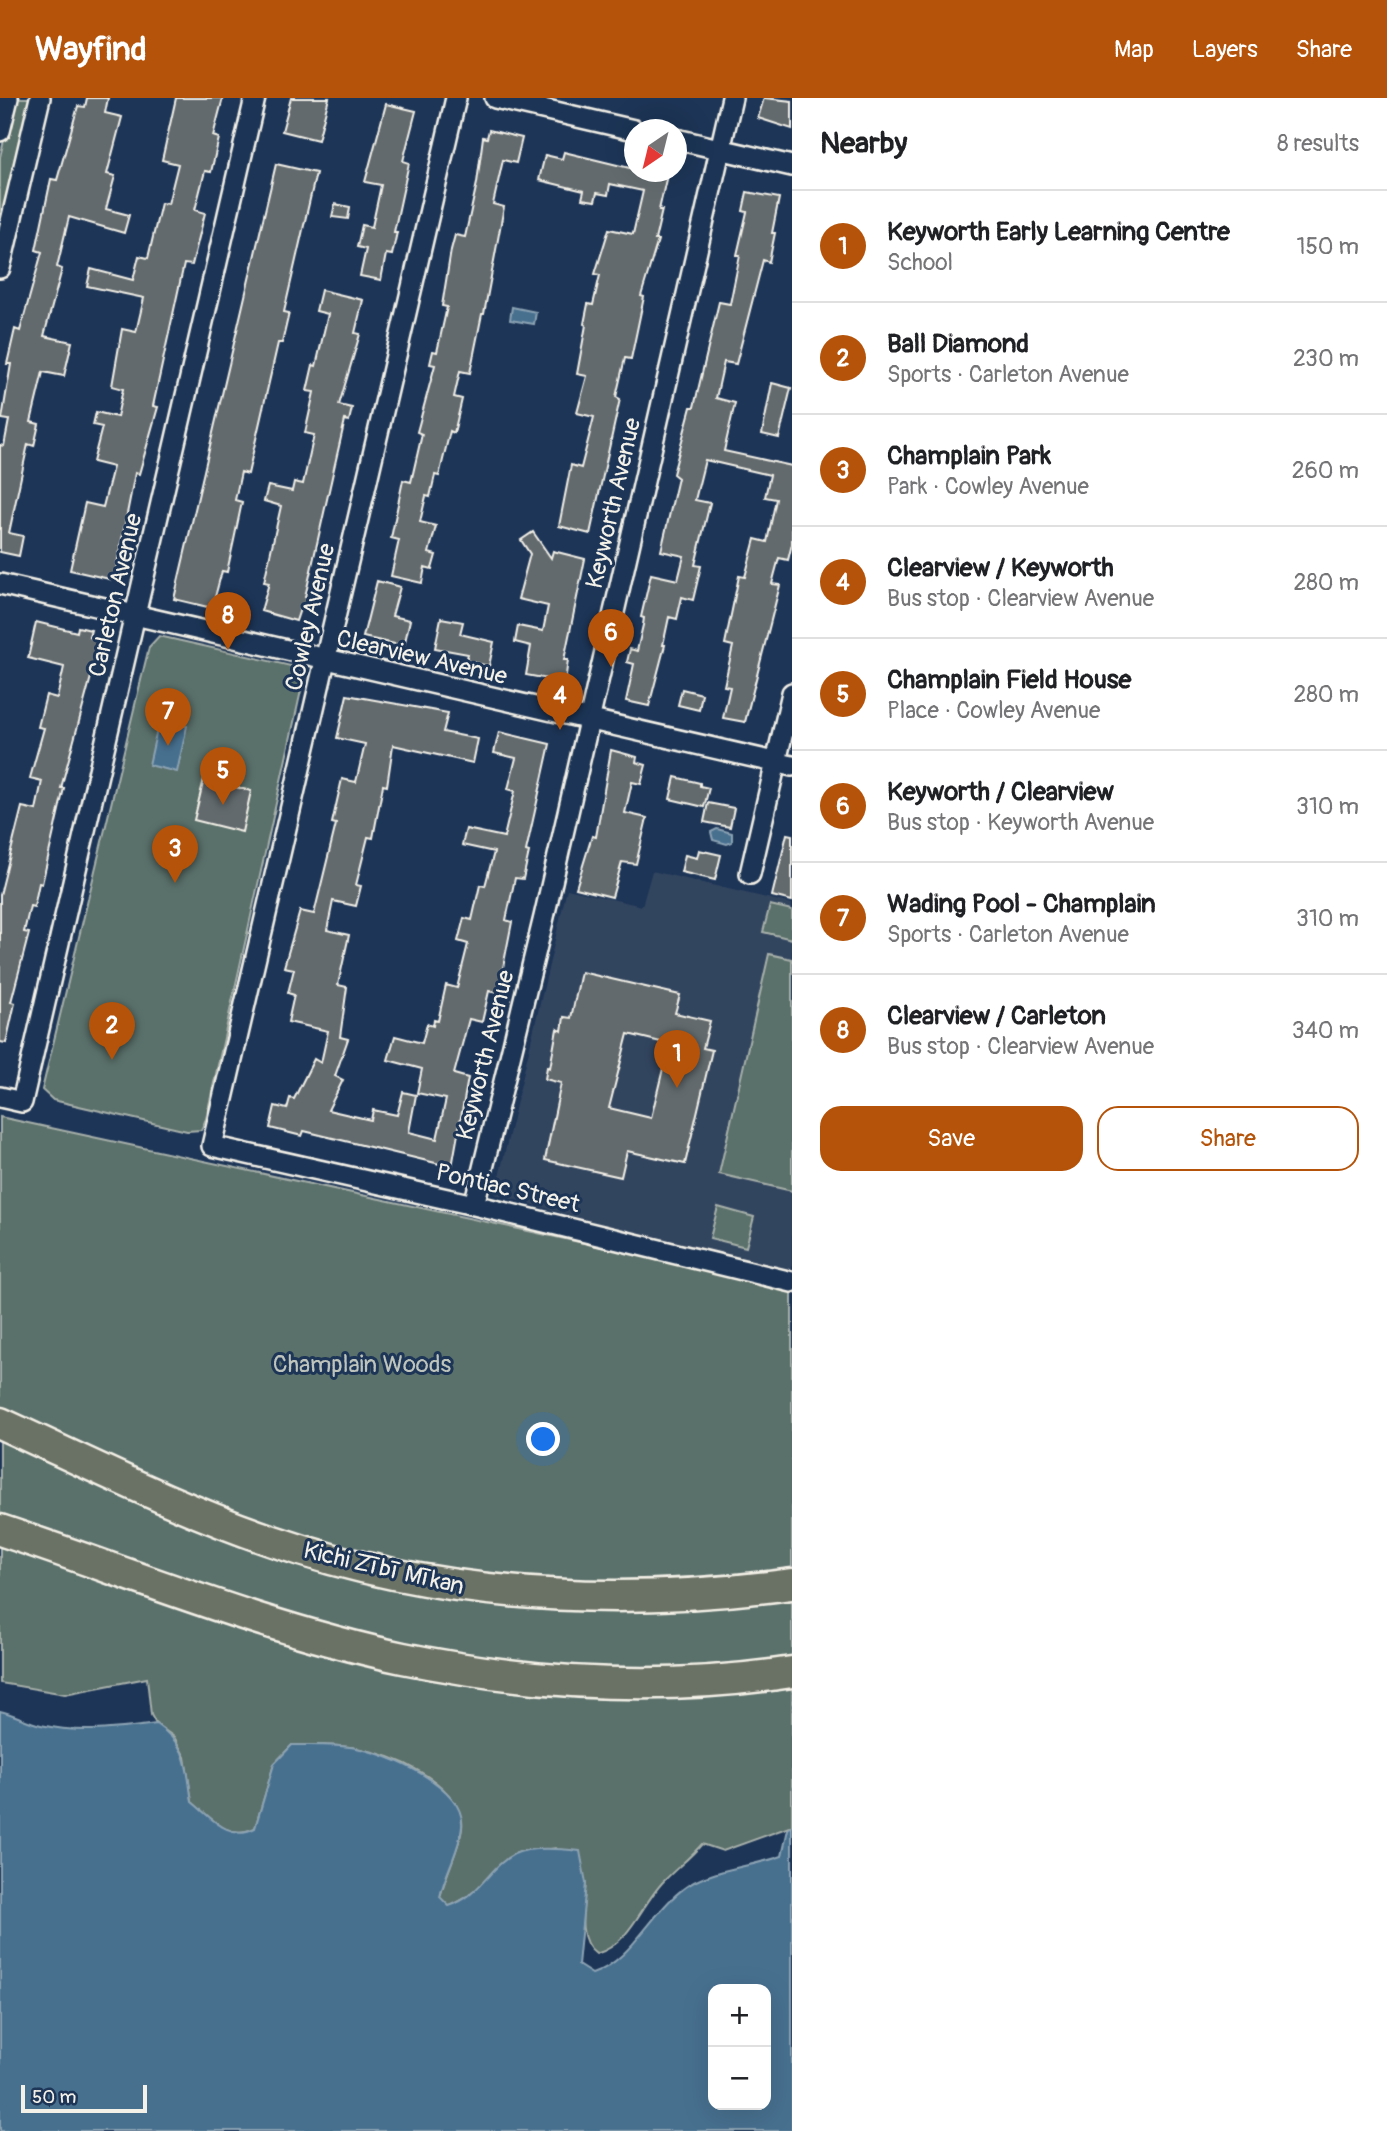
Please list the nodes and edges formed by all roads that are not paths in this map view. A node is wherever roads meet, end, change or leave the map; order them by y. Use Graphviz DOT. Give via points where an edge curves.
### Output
graph roads {
  1 [pos="8,98"];
  2 [pos="40,98"];
  3 [pos="255,98"];
  4 [pos="456,98"];
  5 [pos="495,98"];
  6 [pos="732,98"];
  7 [pos="624,127"];
  8 [pos="0,131"];
  9 [pos="687,141"];
  10 [pos="720,149"];
  11 [pos="792,166"];
  12 [pos="0,268"];
  13 [pos="0,584"];
  14 [pos="135,616"];
  15 [pos="325,660"];
  16 [pos="792,693"];
  17 [pos="587,720"];
  18 [pos="784,764"];
  19 [pos="750,874"];
  20 [pos="0,1097"];
  21 [pos="212,1146"];
  22 [pos="474,1205"];
  23 [pos="792,1282"];
  24 [pos="0,1423"];
  25 [pos="0,1530"];
  26 [pos="792,1584"];
  27 [pos="792,1672"];
  1 -- 8 [label="street"];
  2 -- 12 [label="street"];
  3 -- 14 [label="street, Carleton Avenue"];
  4 -- 15 [label="street, Cowley Avenue"];
  5 -- 7 [label="street"];
  6 -- 10 [label="street, Keyworth Avenue"];
  9 -- 10 [label="street"];
  10 -- 11 [label="street"];
  10 -- 17 [label="street, Keyworth Avenue"];
  13 -- 14 [label="street, Clearview Avenue"];
  14 -- 15 [label="street, Clearview Avenue"];
  14 -- 20 [label="street, Carleton Avenue" via="22,1102"];
  15 -- 17 [label="street, Clearview Avenue"];
  15 -- 21 [label="street, Cowley Avenue"];
  16 -- 18 [label="street"];
  17 -- 18 [label="street, Clearview Avenue"];
  17 -- 22 [label="street, Keyworth Avenue"];
  18 -- 19 [label="street"];
  21 -- 22 [label="street, Pontiac Street"];
  22 -- 23 [label="street, Pontiac Street"];
  24 -- 26 [label="highway, Kichi Zībī Mīkan" via="226,1524 312,1554 403,1577 478,1589 601,1598 684,1596"];
  25 -- 27 [label="highway" via="302,1630 443,1665 519,1677 619,1683 729,1680"];
}
